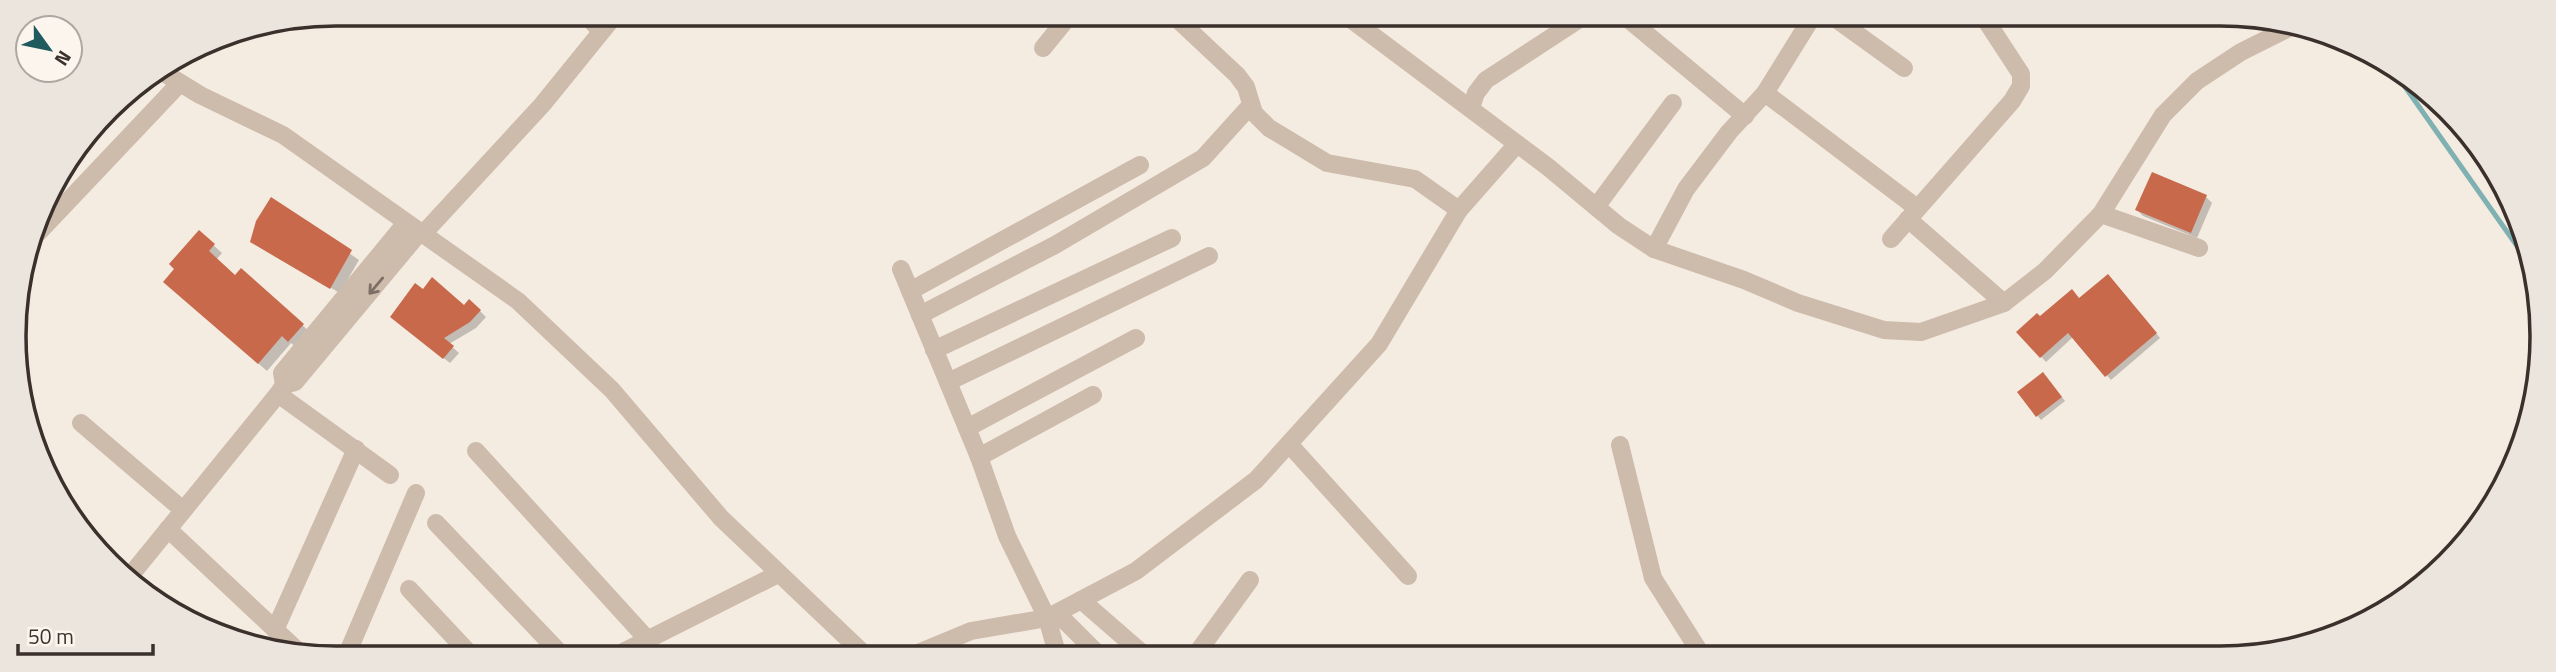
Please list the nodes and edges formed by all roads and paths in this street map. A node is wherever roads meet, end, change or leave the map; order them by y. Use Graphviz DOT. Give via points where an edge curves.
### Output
graph roads {
  1 [pos="596,26"];
  2 [pos="606,26"];
  3 [pos="1061,26"];
  4 [pos="1185,26"];
  5 [pos="1360,26"];
  6 [pos="1569,26"];
  7 [pos="1637,26"];
  8 [pos="1802,26"];
  9 [pos="1846,26"];
  10 [pos="1990,26"];
  11 [pos="601,32"];
  12 [pos="2281,32"];
  13 [pos="1043,48"];
  14 [pos="1904,68"];
  15 [pos="168,76"];
  16 [pos="180,83"];
  17 [pos="1765,93"];
  18 [pos="1673,103"];
  19 [pos="1251,105"];
  20 [pos="1471,108"];
  21 [pos="1745,116"];
  22 [pos="1517,144"];
  23 [pos="1140,165"];
  24 [pos="1596,207"];
  25 [pos="1459,210"];
  26 [pos="1912,213"];
  27 [pos="2101,214"];
  28 [pos="48,222"];
  29 [pos="415,230"];
  30 [pos="1172,239"];
  31 [pos="1891,239"];
  32 [pos="2199,248"];
  33 [pos="1654,249"];
  34 [pos="1209,256"];
  35 [pos="901,269"];
  36 [pos="910,291"];
  37 [pos="2004,303"];
  38 [pos="920,315"];
  39 [pos="1136,338"];
  40 [pos="934,350"];
  41 [pos="948,382"];
  42 [pos="281,390"];
  43 [pos="1093,395"];
  44 [pos="81,423"];
  45 [pos="967,428"];
  46 [pos="1289,444"];
  47 [pos="1620,445"];
  48 [pos="356,449"];
  49 [pos="476,451"];
  50 [pos="979,457"];
  51 [pos="390,475"];
  52 [pos="415,493"];
  53 [pos="183,510"];
  54 [pos="436,523"];
  55 [pos="168,529"];
  56 [pos="134,571"];
  57 [pos="778,574"];
  58 [pos="1408,576"];
  59 [pos="1250,580"];
  60 [pos="409,589"];
  61 [pos="1081,600"];
  62 [pos="1051,616"];
  63 [pos="275,630"];
  64 [pos="648,640"];
  65 [pos="288,642"];
  66 [pos="351,646"];
  67 [pos="462,646"];
  68 [pos="553,646"];
  69 [pos="636,646"];
  70 [pos="855,646"];
  71 [pos="935,646"];
  72 [pos="1056,646"];
  73 [pos="1088,646"];
  74 [pos="1134,646"];
  75 [pos="1202,646"];
  76 [pos="1696,646"];
  1 -- 11 [label="street"];
  2 -- 11 [label="street"];
  3 -- 13 [label="street"];
  4 -- 19 [label="street" via="1237,75 1247,88"];
  5 -- 20 [label="street"];
  6 -- 20 [label="street" via="1486,80"];
  7 -- 21 [label="street"];
  8 -- 17 [label="street"];
  9 -- 14 [label="street"];
  10 -- 26 [label="street" via="2021,74 2021,86"];
  11 -- 29 [label="street" via="542,105"];
  12 -- 27 [label="street" via="2197,81 2164,115"];
  15 -- 16 [label="street"];
  16 -- 28 [label="street"];
  16 -- 29 [label="street" via="283,135"];
  17 -- 21 [label="street"];
  17 -- 26 [label="street"];
  18 -- 24 [label="street"];
  19 -- 25 [label="street" via="1261,121 1311,155 1345,169 1415,179"];
  19 -- 38 [label="street" via="1203,158 1055,245"];
  20 -- 22 [label="street"];
  21 -- 33 [label="street" via="1686,189"];
  22 -- 24 [label="street"];
  22 -- 25 [label="street"];
  23 -- 36 [label="street"];
  24 -- 33 [label="street"];
  25 -- 46 [label="street" via="1378,344"];
  26 -- 31 [label="street"];
  26 -- 37 [label="street"];
  27 -- 32 [label="street"];
  27 -- 37 [label="street" via="2045,271"];
  29 -- 42 [label="street" via="295,382"];
  29 -- 57 [label="street" via="518,301 587,366 721,518"];
  30 -- 40 [label="street"];
  33 -- 37 [label="street" via="1884,330 1922,332"];
  34 -- 41 [label="street"];
  35 -- 36 [label="street"];
  36 -- 38 [label="street"];
  38 -- 40 [label="street"];
  39 -- 45 [label="street"];
  40 -- 41 [label="street"];
  41 -- 45 [label="street"];
  42 -- 48 [label="street"];
  42 -- 53 [label="street"];
  43 -- 50 [label="street"];
  44 -- 53 [label="street"];
  45 -- 50 [label="street"];
  46 -- 58 [label="street"];
  46 -- 61 [label="street" via="1256,480 1136,571"];
  47 -- 76 [label="street" via="1653,578"];
  48 -- 51 [label="street"];
  48 -- 63 [label="street"];
  49 -- 64 [label="street"];
  50 -- 62 [label="street" via="1007,536"];
  52 -- 66 [label="street"];
  53 -- 55 [label="street"];
  54 -- 68 [label="street"];
  55 -- 56 [label="street"];
  55 -- 63 [label="street"];
  57 -- 64 [label="street"];
  57 -- 70 [label="street"];
  59 -- 75 [label="street"];
  60 -- 67 [label="street"];
  61 -- 62 [label="street"];
  61 -- 74 [label="street"];
  62 -- 71 [label="street" via="971,631"];
  62 -- 72 [label="street"];
  62 -- 73 [label="street"];
  63 -- 65 [label="street"];
  64 -- 69 [label="street"];
}
